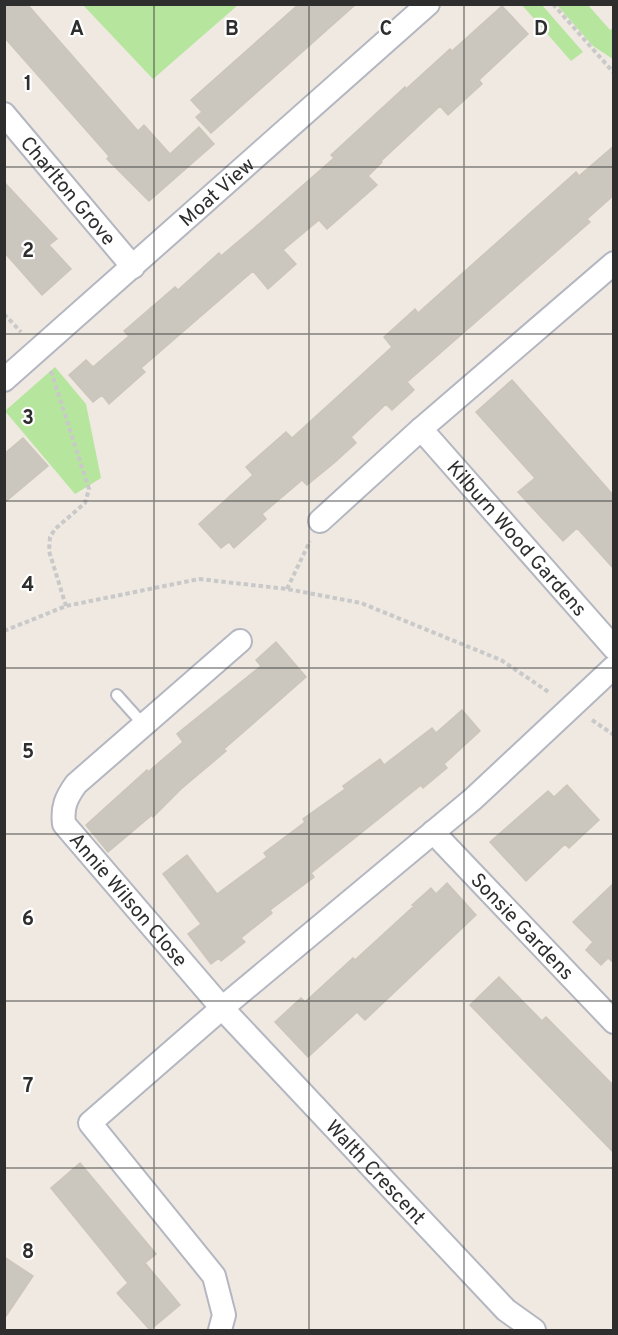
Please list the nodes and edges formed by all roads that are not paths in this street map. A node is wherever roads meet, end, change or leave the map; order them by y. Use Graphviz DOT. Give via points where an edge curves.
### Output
graph roads {
  1 [pos="421,7"];
  2 [pos="4,114"];
  3 [pos="614,263"];
  4 [pos="133,267"];
  5 [pos="4,380"];
  6 [pos="421,429"];
  7 [pos="320,521"];
  8 [pos="240,641"];
  9 [pos="614,648"];
  10 [pos="614,667"];
  11 [pos="117,695"];
  12 [pos="143,724"];
  13 [pos="433,832"];
  14 [pos="222,1008"];
  15 [pos="614,1022"];
  16 [pos="220,1330"];
  17 [pos="534,1330"];
  1 -- 4 [label="street, Moat View"];
  2 -- 4 [label="street, Charlton Grove"];
  3 -- 6 [label="street"];
  4 -- 5 [label="street, Moat View"];
  6 -- 7 [label="street"];
  6 -- 9 [label="street, Kilburn Wood Gardens"];
  8 -- 12 [label="street, Annie Wilson Close"];
  10 -- 13 [label="street"];
  11 -- 12 [label="lane"];
  12 -- 14 [label="street, Annie Wilson Close" via="75,784 63,810 64,824"];
  13 -- 14 [label="street"];
  13 -- 15 [label="street, Sonsie Gardens"];
  14 -- 16 [label="street" via="90,1123 214,1276 224,1315"];
  14 -- 17 [label="street, Walth Crescent" via="506,1310"];
}
